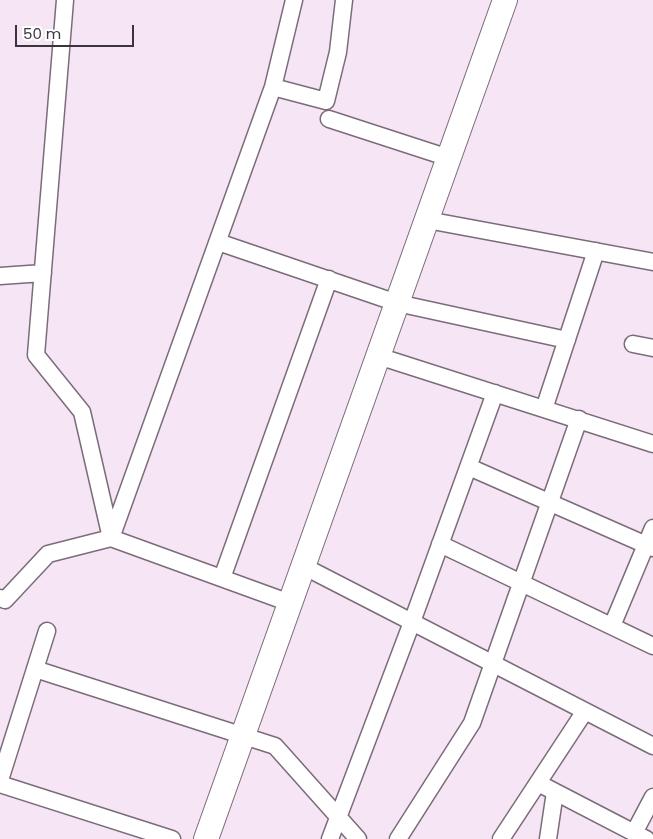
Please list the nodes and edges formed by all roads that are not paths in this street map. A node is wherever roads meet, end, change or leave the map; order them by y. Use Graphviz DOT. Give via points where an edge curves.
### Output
graph roads {
  1 [pos="65,0"];
  2 [pos="294,0"];
  3 [pos="344,0"];
  4 [pos="505,0"];
  5 [pos="274,87"];
  6 [pos="329,119"];
  7 [pos="449,158"];
  8 [pos="427,220"];
  9 [pos="218,242"];
  10 [pos="596,251"];
  11 [pos="653,262"];
  12 [pos="43,273"];
  13 [pos="0,276"];
  14 [pos="329,280"];
  15 [pos="397,303"];
  16 [pos="567,340"];
  17 [pos="633,344"];
  18 [pos="653,348"];
  19 [pos="378,356"];
  20 [pos="495,393"];
  21 [pos="544,409"];
  22 [pos="578,419"];
  23 [pos="653,444"];
  24 [pos="469,467"];
  25 [pos="549,502"];
  26 [pos="653,528"];
  27 [pos="111,538"];
  28 [pos="440,544"];
  29 [pos="649,546"];
  30 [pos="303,566"];
  31 [pos="222,578"];
  32 [pos="521,583"];
  33 [pos="0,598"];
  34 [pos="290,603"];
  35 [pos="412,622"];
  36 [pos="612,626"];
  37 [pos="47,632"];
  38 [pos="653,646"];
  39 [pos="493,663"];
  40 [pos="35,670"];
  41 [pos="585,711"];
  42 [pos="243,735"];
  43 [pos="653,746"];
  44 [pos="0,780"];
  45 [pos="538,783"];
  46 [pos="0,784"];
  47 [pos="556,792"];
  48 [pos="653,797"];
  49 [pos="338,816"];
  50 [pos="640,836"];
  51 [pos="172,839"];
  52 [pos="206,839"];
  53 [pos="330,839"];
  54 [pos="358,839"];
  55 [pos="398,839"];
  56 [pos="501,839"];
  57 [pos="548,839"];
  1 -- 12 [label="street"];
  2 -- 5 [label="street"];
  3 -- 5 [label="street" via="338,52 326,101"];
  4 -- 7 [label="main road"];
  5 -- 9 [label="street"];
  6 -- 7 [label="street"];
  7 -- 8 [label="main road"];
  8 -- 10 [label="street"];
  8 -- 15 [label="main road"];
  9 -- 14 [label="street"];
  9 -- 27 [label="street"];
  10 -- 11 [label="street"];
  10 -- 16 [label="street"];
  12 -- 13 [label="street"];
  12 -- 27 [label="street" via="36,355 82,412"];
  14 -- 15 [label="street"];
  14 -- 31 [label="street"];
  15 -- 16 [label="street"];
  15 -- 19 [label="main road"];
  16 -- 21 [label="street"];
  17 -- 18 [label="street"];
  19 -- 20 [label="street"];
  19 -- 30 [label="main road"];
  20 -- 21 [label="street"];
  20 -- 24 [label="street"];
  21 -- 22 [label="street"];
  22 -- 23 [label="street"];
  22 -- 25 [label="street"];
  24 -- 25 [label="street"];
  24 -- 28 [label="street"];
  25 -- 29 [label="street"];
  25 -- 32 [label="street"];
  26 -- 29 [label="street"];
  27 -- 31 [label="street"];
  27 -- 33 [label="street" via="48,554 5,600"];
  28 -- 32 [label="street"];
  28 -- 35 [label="street"];
  29 -- 36 [label="street"];
  30 -- 34 [label="main road"];
  30 -- 35 [label="street"];
  31 -- 34 [label="street"];
  32 -- 36 [label="street"];
  32 -- 39 [label="street"];
  34 -- 42 [label="main road"];
  35 -- 39 [label="street"];
  35 -- 49 [label="street"];
  36 -- 38 [label="street"];
  37 -- 40 [label="street"];
  39 -- 41 [label="street"];
  39 -- 55 [label="street" via="472,723"];
  40 -- 42 [label="street"];
  40 -- 44 [label="street"];
  41 -- 43 [label="street"];
  41 -- 45 [label="street"];
  42 -- 49 [label="street" via="275,746"];
  42 -- 52 [label="main road"];
  45 -- 47 [label="street"];
  45 -- 56 [label="street"];
  46 -- 51 [label="street"];
  47 -- 50 [label="street"];
  47 -- 57 [label="street"];
  48 -- 50 [label="street"];
  49 -- 53 [label="street"];
  49 -- 54 [label="street"];
}
